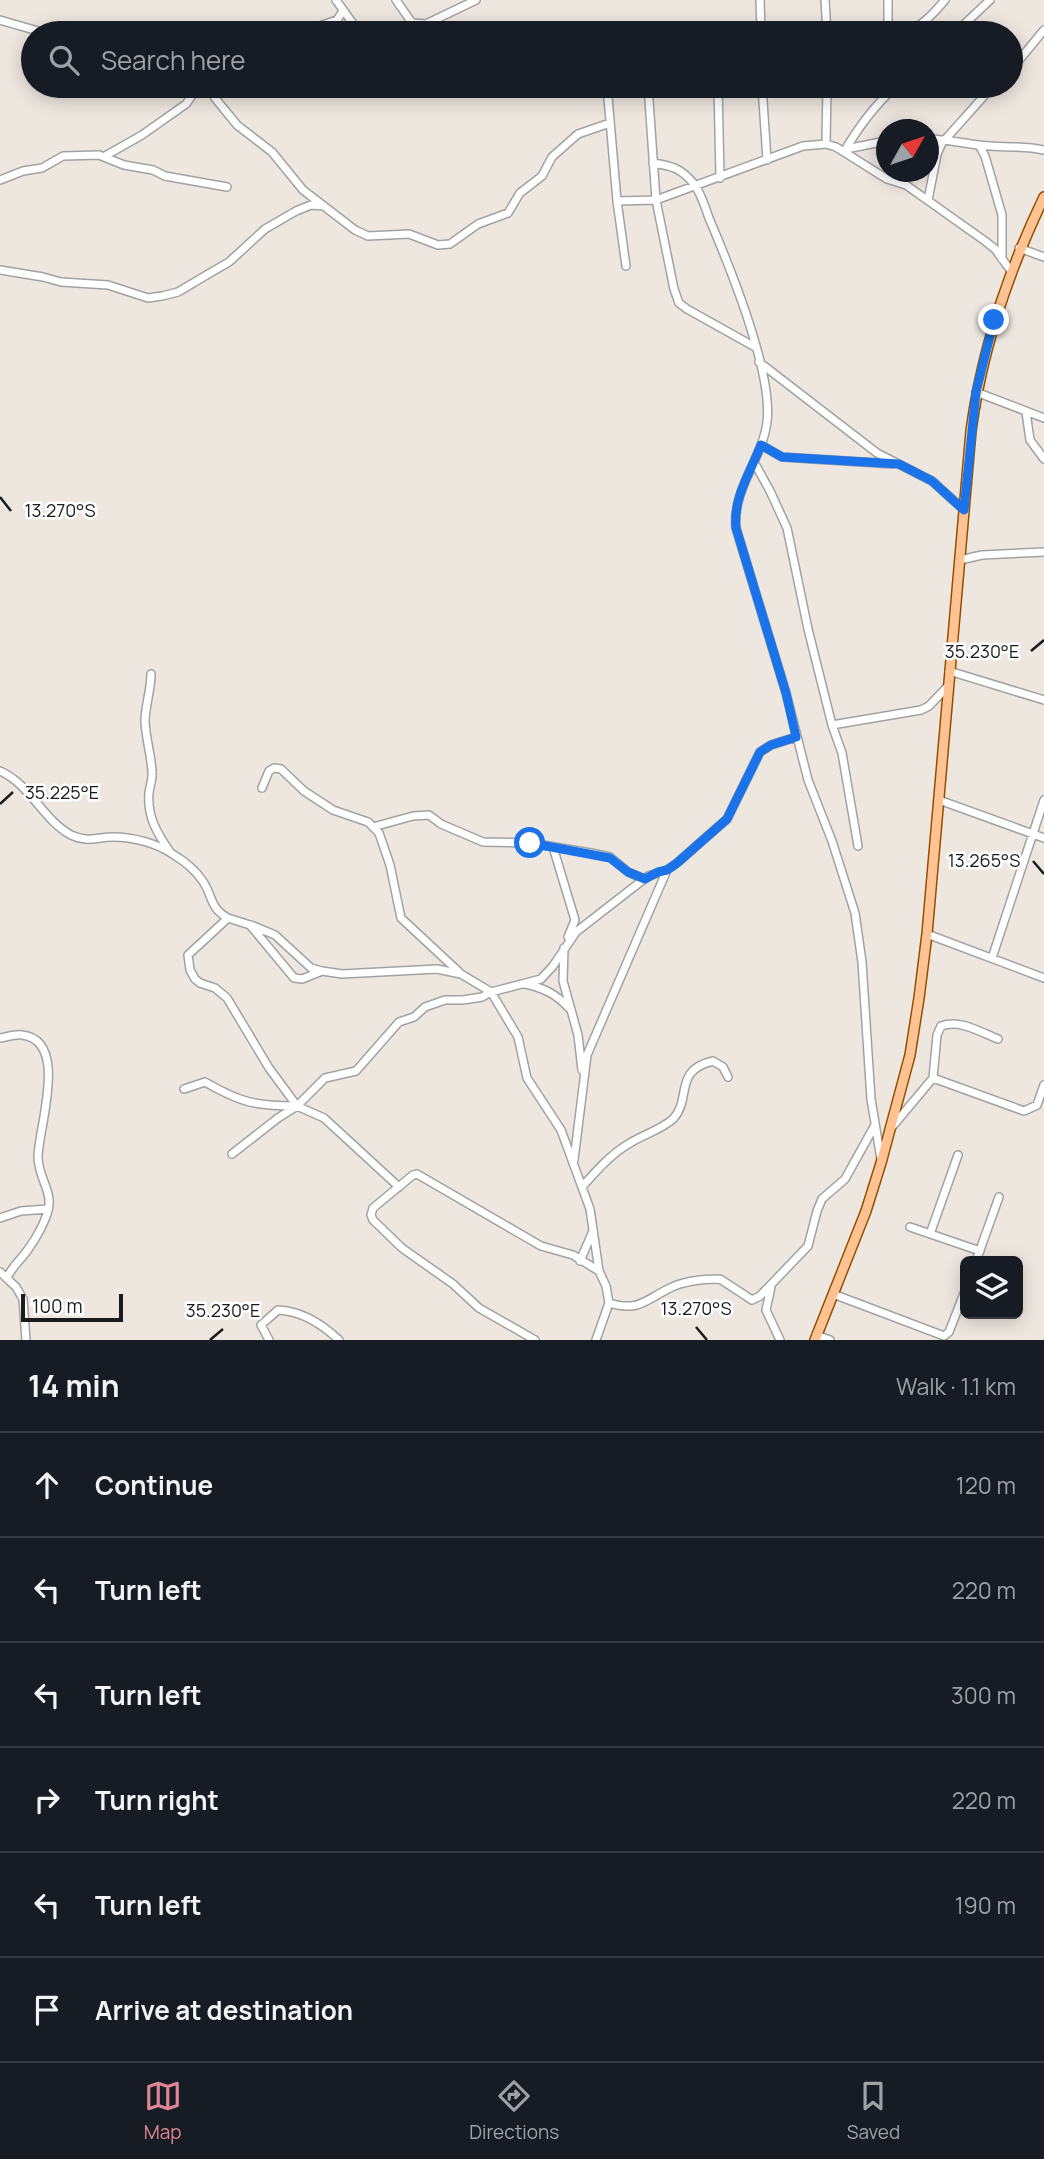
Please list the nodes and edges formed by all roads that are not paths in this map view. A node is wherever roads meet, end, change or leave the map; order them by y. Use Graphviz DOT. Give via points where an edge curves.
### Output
graph roads {
  1 [pos="335,0"];
  2 [pos="396,0"];
  3 [pos="476,0"];
  4 [pos="760,0"];
  5 [pos="825,0"];
  6 [pos="888,0"];
  7 [pos="946,0"];
  8 [pos="987,1"];
  9 [pos="342,11"];
  10 [pos="0,20"];
  11 [pos="334,21"];
  12 [pos="351,21"];
  13 [pos="411,21"];
  14 [pos="432,21"];
  15 [pos="761,21"];
  16 [pos="826,21"];
  17 [pos="888,21"];
  18 [pos="922,21"];
  19 [pos="967,21"];
  20 [pos="21,26"];
  21 [pos="1044,30"];
  22 [pos="1023,55"];
  23 [pos="190,98"];
  24 [pos="215,98"];
  25 [pos="608,98"];
  26 [pos="650,98"];
  27 [pos="718,98"];
  28 [pos="763,98"];
  29 [pos="827,98"];
  30 [pos="883,98"];
  31 [pos="983,98"];
  32 [pos="610,123"];
  33 [pos="939,139"];
  34 [pos="947,139"];
  35 [pos="826,144"];
  36 [pos="876,144"];
  37 [pos="979,145"];
  38 [pos="1044,150"];
  39 [pos="845,151"];
  40 [pos="105,156"];
  41 [pos="767,160"];
  42 [pos="653,163"];
  43 [pos="720,178"];
  44 [pos="0,180"];
  45 [pos="695,185"];
  46 [pos="228,187"];
  47 [pos="1044,197"];
  48 [pos="656,200"];
  49 [pos="928,200"];
  50 [pos="617,201"];
  51 [pos="325,206"];
  52 [pos="1019,248"];
  53 [pos="1044,257"];
  54 [pos="1002,259"];
  55 [pos="626,266"];
  56 [pos="1,271"];
  57 [pos="1010,271"];
  58 [pos="755,347"];
  59 [pos="759,361"];
  60 [pos="976,392"];
  61 [pos="1026,412"];
  62 [pos="1044,418"];
  63 [pos="761,445"];
  64 [pos="1044,459"];
  65 [pos="754,462"];
  66 [pos="899,464"];
  67 [pos="964,510"];
  68 [pos="1044,552"];
  69 [pos="960,560"];
  70 [pos="949,671"];
  71 [pos="151,674"];
  72 [pos="948,685"];
  73 [pos="1044,700"];
  74 [pos="832,725"];
  75 [pos="796,737"];
  76 [pos="0,771"];
  77 [pos="262,788"];
  78 [pos="939,800"];
  79 [pos="1044,800"];
  80 [pos="373,827"];
  81 [pos="1032,834"];
  82 [pos="1044,838"];
  83 [pos="858,846"];
  84 [pos="553,847"];
  85 [pos="171,853"];
  86 [pos="667,870"];
  87 [pos="645,879"];
  88 [pos="229,918"];
  89 [pos="250,925"];
  90 [pos="928,934"];
  91 [pos="565,947"];
  92 [pos="992,958"];
  93 [pos="322,971"];
  94 [pos="461,974"];
  95 [pos="1044,978"];
  96 [pos="525,984"];
  97 [pos="491,992"];
  98 [pos="569,1008"];
  99 [pos="0,1038"];
  100 [pos="998,1039"];
  101 [pos="728,1077"];
  102 [pos="583,1078"];
  103 [pos="933,1079"];
  104 [pos="1044,1085"];
  105 [pos="184,1089"];
  106 [pos="297,1106"];
  107 [pos="875,1124"];
  108 [pos="891,1128"];
  109 [pos="232,1154"];
  110 [pos="958,1155"];
  111 [pos="881,1163"];
  112 [pos="574,1164"];
  113 [pos="398,1187"];
  114 [pos="582,1187"];
  115 [pos="999,1197"];
  116 [pos="48,1209"];
  117 [pos="0,1218"];
  118 [pos="910,1227"];
  119 [pos="593,1230"];
  120 [pos="930,1234"];
  121 [pos="980,1251"];
  122 [pos="978,1256"];
  123 [pos="580,1261"];
  124 [pos="599,1271"];
  125 [pos="0,1272"];
  126 [pos="7,1278"];
  127 [pos="771,1286"];
  128 [pos="833,1294"];
  129 [pos="608,1303"];
  130 [pos="960,1305"];
  131 [pos="519,1331"];
  132 [pos="816,1338"];
  133 [pos="26,1340"];
  134 [pos="269,1340"];
  135 [pos="339,1340"];
  136 [pos="515,1340"];
  137 [pos="535,1340"];
  138 [pos="596,1340"];
  139 [pos="780,1340"];
  140 [pos="830,1340"];
  1 -- 9 [label="street"];
  2 -- 13 [label="street"];
  3 -- 14 [label="street"];
  4 -- 15 [label="street"];
  5 -- 16 [label="street"];
  6 -- 17 [label="street"];
  7 -- 18 [label="street"];
  8 -- 19 [label="street"];
  9 -- 11 [label="street"];
  9 -- 12 [label="street"];
  10 -- 20 [label="street"];
  21 -- 22 [label="street"];
  23 -- 40 [label="street"];
  24 -- 51 [label="street" via="237,125 266,146 303,190"];
  25 -- 32 [label="street"];
  26 -- 42 [label="street"];
  27 -- 43 [label="street"];
  28 -- 41 [label="street"];
  29 -- 35 [label="street"];
  30 -- 39 [label="street" via="860,123"];
  31 -- 34 [label="street"];
  32 -- 50 [label="street"];
  32 -- 51 [label="street" via="578,134 552,157 542,176 520,193 508,213 478,224 450,244 438,245 410,234 368,236"];
  33 -- 34 [label="street"];
  34 -- 37 [label="street"];
  34 -- 49 [label="street" via="937,154"];
  35 -- 39 [label="street"];
  35 -- 41 [label="street" via="803,146"];
  36 -- 39 [label="street"];
  37 -- 38 [label="street"];
  37 -- 54 [label="street" via="1002,215"];
  39 -- 49 [label="street"];
  40 -- 44 [label="street" via="64,156 42,168"];
  40 -- 46 [label="street" via="165,176"];
  41 -- 43 [label="street"];
  42 -- 45 [label="street" via="676,167"];
  42 -- 48 [label="street"];
  43 -- 45 [label="street"];
  45 -- 48 [label="street"];
  45 -- 58 [label="street" via="723,249"];
  47 -- 52 [label="main road"];
  48 -- 50 [label="street"];
  48 -- 58 [label="street" via="679,303"];
  49 -- 54 [label="street"];
  50 -- 55 [label="street"];
  51 -- 56 [label="street" via="296,211 265,229 220,268 162,296 148,298 108,285"];
  52 -- 53 [label="street"];
  52 -- 57 [label="main road"];
  54 -- 57 [label="street"];
  57 -- 60 [label="main road"];
  58 -- 59 [label="street"];
  59 -- 63 [label="street" via="767,422"];
  59 -- 66 [label="street" via="877,453"];
  60 -- 61 [label="street"];
  60 -- 67 [label="main road"];
  61 -- 62 [label="street"];
  61 -- 64 [label="street" via="1030,440"];
  63 -- 65 [label="street"];
  63 -- 66 [label="street" via="782,457"];
  65 -- 74 [label="street" via="786,528"];
  65 -- 75 [label="street" via="739,496 736,528"];
  66 -- 67 [label="street" via="932,481"];
  67 -- 69 [label="main road"];
  68 -- 69 [label="street"];
  69 -- 70 [label="main road"];
  70 -- 72 [label="main road"];
  70 -- 73 [label="street"];
  71 -- 85 [label="street" via="145,721 153,774 148,807 151,822"];
  72 -- 74 [label="street" via="921,710"];
  72 -- 78 [label="main road"];
  74 -- 83 [label="street" via="842,753"];
  75 -- 86 [label="street" via="760,752 727,819"];
  75 -- 107 [label="street" via="855,914"];
  76 -- 85 [label="street" via="71,834 86,841 131,838"];
  77 -- 80 [label="street" via="270,771 281,769 333,810"];
  78 -- 81 [label="street"];
  78 -- 90 [label="main road"];
  79 -- 81 [label="street"];
  80 -- 84 [label="street" via="429,815 483,842"];
  80 -- 94 [label="street" via="390,865 401,918"];
  81 -- 82 [label="street"];
  81 -- 92 [label="street"];
  84 -- 87 [label="street" via="610,858"];
  84 -- 91 [label="street" via="575,920"];
  85 -- 88 [label="street" via="202,880 215,909"];
  86 -- 87 [label="street"];
  86 -- 102 [label="street" via="587,1055"];
  87 -- 91 [label="street" via="576,932"];
  88 -- 89 [label="street"];
  88 -- 106 [label="street" via="192,950 187,960 190,970 200,983 227,998"];
  89 -- 93 [label="street" via="275,935 311,968"];
  89 -- 93 [label="street" via="294,978"];
  90 -- 92 [label="street"];
  90 -- 108 [label="main road" via="910,1055"];
  91 -- 96 [label="street" via="541,979"];
  91 -- 98 [label="street" via="563,981"];
  92 -- 95 [label="street"];
  93 -- 94 [label="street" via="432,969"];
  94 -- 97 [label="street"];
  96 -- 97 [label="street"];
  96 -- 98 [label="street" via="543,988"];
  97 -- 106 [label="street" via="472,999 444,1000 399,1022 356,1071 325,1078"];
  97 -- 112 [label="street" via="518,1037 527,1078 561,1130"];
  98 -- 102 [label="street" via="578,1035"];
  99 -- 116 [label="street" via="33,1038 47,1058 49,1089 38,1157 50,1195"];
  100 -- 103 [label="street" via="951,1022 941,1026"];
  101 -- 114 [label="street" via="713,1061 702,1063 684,1084 679,1111 673,1118 605,1162"];
  102 -- 112 [label="street"];
  103 -- 104 [label="street" via="1024,1111 1037,1105"];
  103 -- 108 [label="street"];
  105 -- 106 [label="street" via="205,1082 237,1100"];
  106 -- 109 [label="street"];
  106 -- 113 [label="street" via="324,1118"];
  107 -- 111 [label="street"];
  107 -- 127 [label="street" via="845,1179 822,1199 808,1246"];
  108 -- 111 [label="main road"];
  110 -- 120 [label="street"];
  111 -- 128 [label="main road"];
  112 -- 114 [label="street"];
  113 -- 123 [label="street" via="417,1174 541,1246"];
  113 -- 131 [label="street" via="373,1208 373,1220 473,1304"];
  114 -- 119 [label="street"];
  115 -- 121 [label="street"];
  116 -- 117 [label="street"];
  116 -- 126 [label="street" via="29,1248"];
  118 -- 120 [label="street"];
  119 -- 123 [label="street"];
  119 -- 124 [label="street"];
  120 -- 121 [label="street"];
  121 -- 122 [label="street"];
  123 -- 124 [label="street"];
  124 -- 129 [label="street"];
  125 -- 126 [label="street"];
  126 -- 133 [label="street" via="23,1299"];
  127 -- 129 [label="street" via="752,1300 720,1279 709,1279 677,1285 636,1306"];
  127 -- 139 [label="street" via="766,1310"];
  128 -- 130 [label="street" via="944,1336 950,1332"];
  128 -- 132 [label="main road"];
  129 -- 138 [label="street"];
  131 -- 136 [label="street"];
  131 -- 137 [label="street"];
  132 -- 140 [label="street"];
  134 -- 135 [label="street" via="261,1325 278,1310 320,1324"];
}
